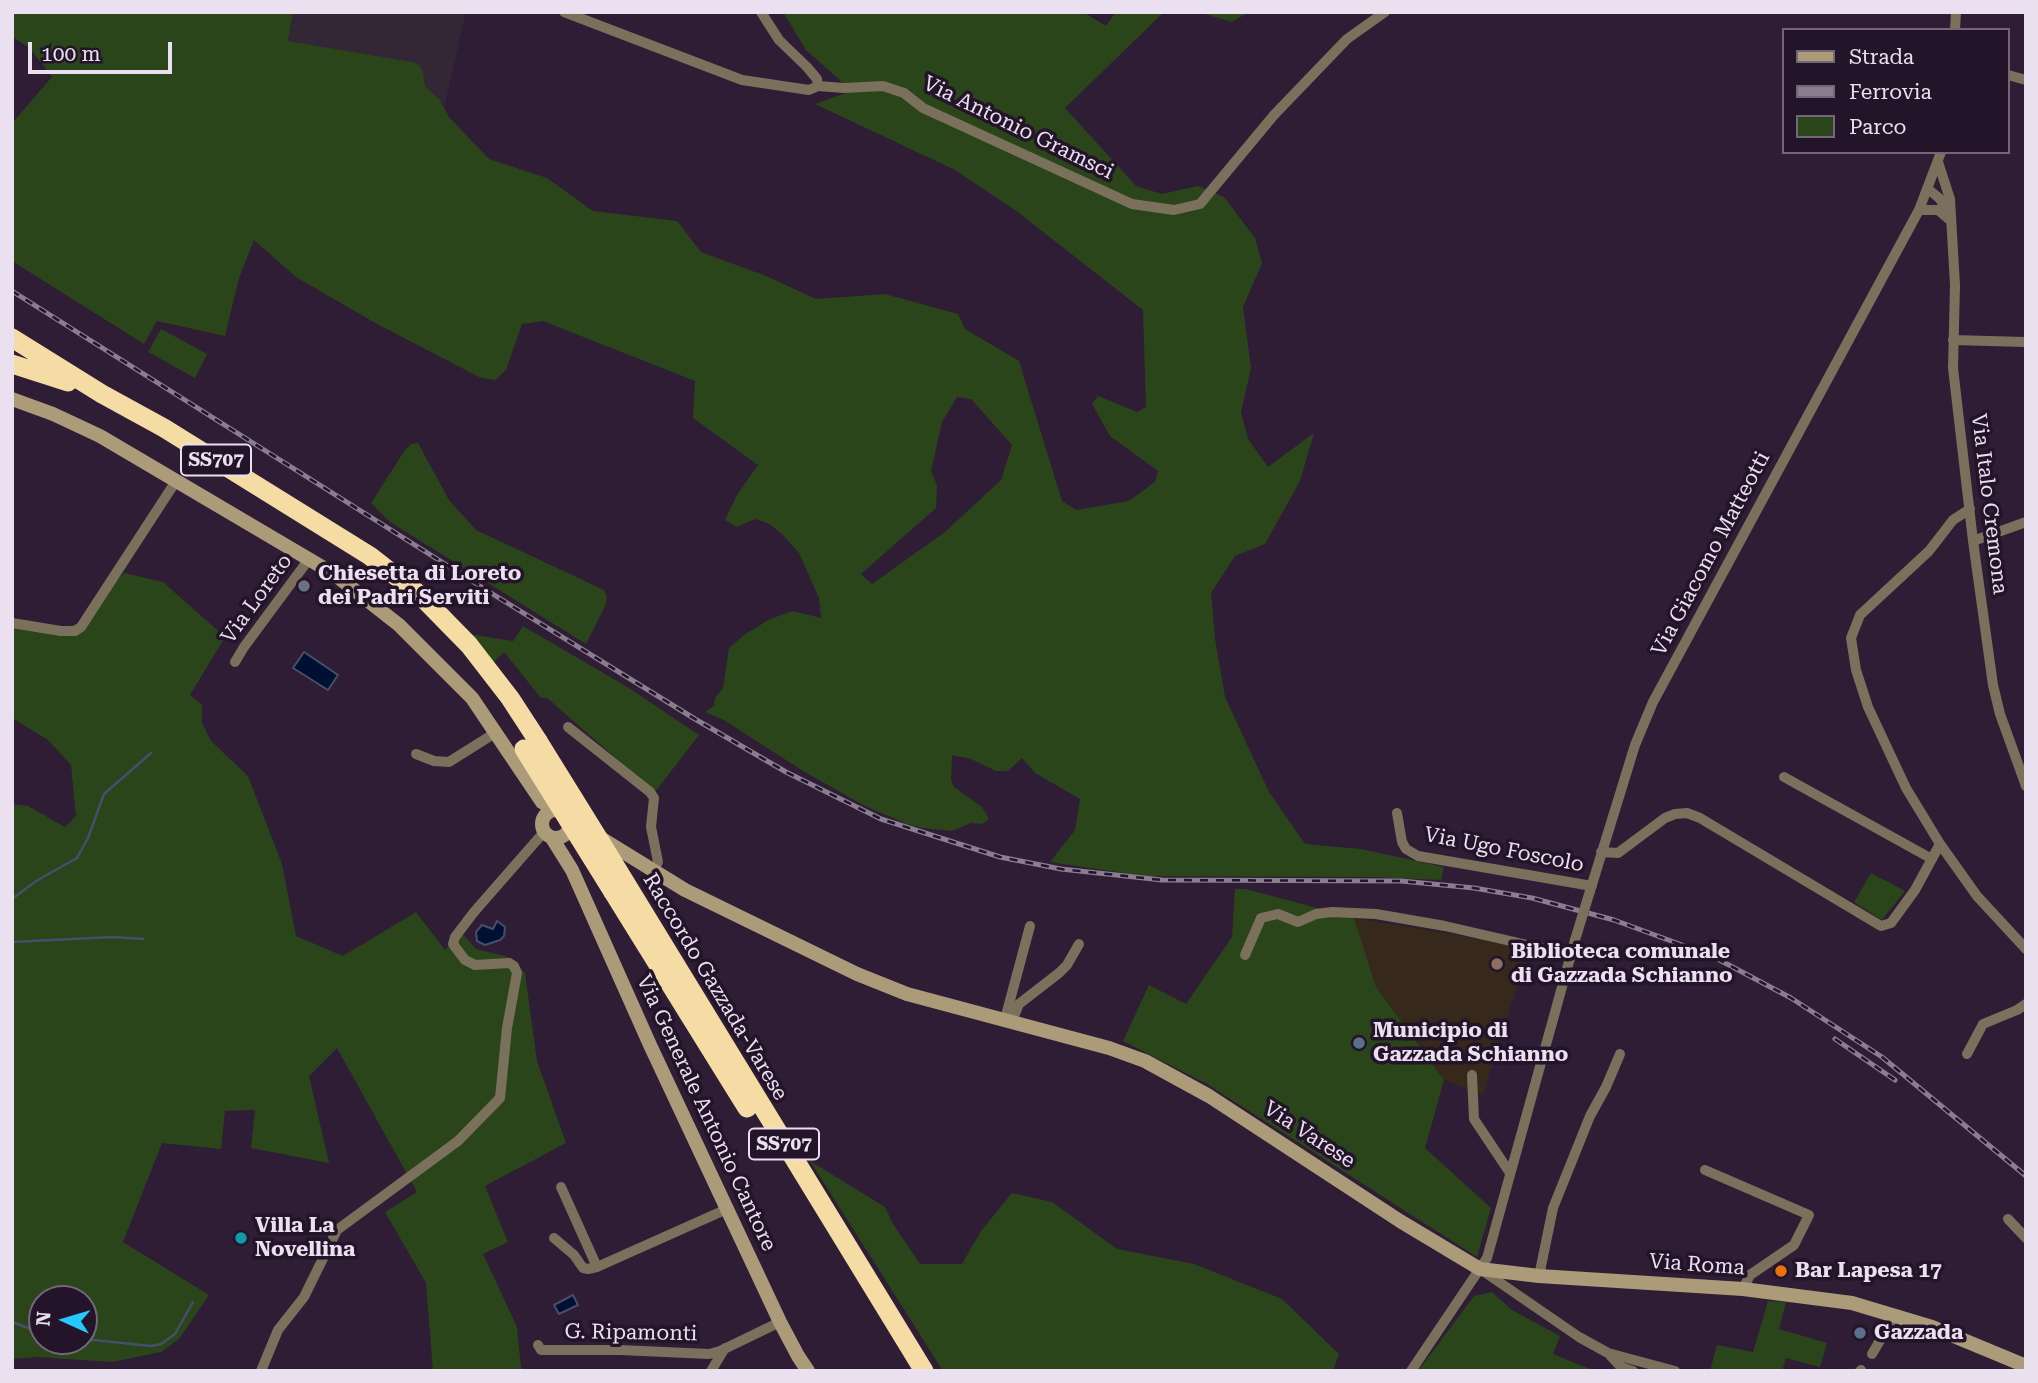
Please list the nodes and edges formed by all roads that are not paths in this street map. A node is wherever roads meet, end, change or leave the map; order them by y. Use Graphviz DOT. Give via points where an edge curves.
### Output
graph roads {
  1 [pos="564,12"];
  2 [pos="761,12"];
  3 [pos="1385,12"];
  4 [pos="818,86"];
  5 [pos="1940,157"];
  6 [pos="1928,189"];
  7 [pos="1919,210"];
  8 [pos="1951,217"];
  9 [pos="12,338"];
  10 [pos="1953,340"];
  11 [pos="2026,342"];
  12 [pos="12,346"];
  13 [pos="12,362"];
  14 [pos="57,372"];
  15 [pos="12,399"];
  16 [pos="176,481"];
  17 [pos="1970,509"];
  18 [pos="2026,522"];
  19 [pos="1973,541"];
  20 [pos="309,559"];
  21 [pos="12,623"];
  22 [pos="235,662"];
  23 [pos="568,726"];
  24 [pos="495,733"];
  25 [pos="531,745"];
  26 [pos="416,754"];
  27 [pos="1784,777"];
  28 [pos="2026,786"];
  29 [pos="547,809"];
  30 [pos="1397,813"];
  31 [pos="568,826"];
  32 [pos="548,835"];
  33 [pos="601,840"];
  34 [pos="1940,844"];
  35 [pos="1601,852"];
  36 [pos="1932,859"];
  37 [pos="572,870"];
  38 [pos="654,872"];
  39 [pos="1591,888"];
  40 [pos="613,892"];
  41 [pos="639,921"];
  42 [pos="1030,926"];
  43 [pos="1079,944"];
  44 [pos="2026,949"];
  45 [pos="1245,955"];
  46 [pos="1571,955"];
  47 [pos="2026,1004"];
  48 [pos="1008,1020"];
  49 [pos="1620,1054"];
  50 [pos="1966,1054"];
  51 [pos="1472,1075"];
  52 [pos="1704,1170"];
  53 [pos="1510,1173"];
  54 [pos="561,1187"];
  55 [pos="727,1209"];
  56 [pos="2008,1219"];
  57 [pos="554,1238"];
  58 [pos="2026,1238"];
  59 [pos="597,1267"];
  60 [pos="1480,1269"];
  61 [pos="1539,1276"];
  62 [pos="1743,1289"];
  63 [pos="1895,1315"];
  64 [pos="780,1322"];
  65 [pos="538,1345"];
  66 [pos="725,1348"];
  67 [pos="1608,1353"];
  68 [pos="1872,1354"];
  69 [pos="2026,1366"];
  70 [pos="261,1371"];
  71 [pos="711,1371"];
  72 [pos="808,1371"];
  73 [pos="910,1371"];
  74 [pos="924,1371"];
  75 [pos="1411,1371"];
  76 [pos="1633,1371"];
  77 [pos="1675,1371"];
  1 -- 4 [label="street, Via Antonio Gramsci" via="742,80 809,90"];
  2 -- 4 [label="street"];
  3 -- 4 [label="street, Via Antonio Gramsci" via="1338,48 1274,115 1200,204 1174,210 1132,204 1097,189 923,107 904,93 883,86"];
  5 -- 6 [label="street, Via Giacomo Matteotti"];
  5 -- 8 [label="street, Via Italo Cremona"];
  6 -- 7 [label="street, Via Giacomo Matteotti"];
  6 -- 8 [label="street"];
  7 -- 8 [label="street" via="1938,210"];
  7 -- 35 [label="street, Via Giacomo Matteotti" via="1653,702 1634,745"];
  8 -- 10 [label="street, Via Italo Cremona"];
  9 -- 14 [label="highway, Raccordo Gazzada-Varese / SS707"];
  10 -- 11 [label="street"];
  10 -- 17 [label="street, Via Italo Cremona"];
  12 -- 14 [label="highway"];
  13 -- 14 [label="highway"];
  14 -- 25 [label="highway, Raccordo Gazzada-Varese / SS707" via="164,428 370,556 419,595 476,654 510,698"];
  15 -- 16 [label="main road" via="100,436"];
  16 -- 20 [label="main road"];
  16 -- 21 [label="street" via="81,627 61,631"];
  17 -- 19 [label="street, Via Italo Cremona"];
  17 -- 34 [label="street" via="1953,520 1929,551 1860,615 1852,638 1868,707 1906,788"];
  18 -- 19 [label="street"];
  19 -- 28 [label="street, Via Italo Cremona" via="1993,685"];
  20 -- 22 [label="street, Via Loreto"];
  20 -- 24 [label="main road" via="399,625 472,698"];
  23 -- 38 [label="street" via="654,798 651,827 658,862"];
  24 -- 26 [label="street" via="449,762"];
  24 -- 29 [label="main road"];
  25 -- 33 [label="highway, Raccordo Gazzada-Varese / SS707, bridge"];
  25 -- 40 [label="highway, Raccordo Gazzada-Varese / SS707, bridge"];
  27 -- 36 [label="street"];
  29 -- 31 [label="main road" via="563,811"];
  29 -- 32 [label="main road" via="541,823"];
  30 -- 39 [label="street, Via Ugo Foscolo" via="1402,842 1418,856"];
  31 -- 32 [label="main road" via="560,838"];
  31 -- 33 [label="main road, Via Varese"];
  31 -- 37 [label="main road, Via Generale Antonio Cantore"];
  32 -- 37 [label="main road, Via Generale Antonio Cantore"];
  32 -- 70 [label="street" via="467,921 453,944 475,965 509,963 517,973 500,1098 458,1141 337,1230 304,1297 273,1338"];
  33 -- 38 [label="main road, Via Varese"];
  33 -- 40 [label="highway, Raccordo Gazzada-Varese / SS707, bridge"];
  33 -- 41 [label="highway, Raccordo Gazzada-Varese / SS707"];
  34 -- 36 [label="street"];
  34 -- 44 [label="street" via="1977,896"];
  35 -- 36 [label="street" via="1618,853 1665,818 1687,813 1881,926 1891,923"];
  35 -- 39 [label="street, Via Giacomo Matteotti"];
  37 -- 55 [label="main road, Via Generale Antonio Cantore"];
  38 -- 48 [label="main road, Via Varese" via="742,920 858,974 907,994"];
  39 -- 46 [label="street, Via Giacomo Matteotti, bridge"];
  40 -- 41 [label="highway, Raccordo Gazzada-Varese / SS707"];
  41 -- 73 [label="highway, Raccordo Gazzada-Varese / SS707"];
  41 -- 74 [label="highway, Raccordo Gazzada-Varese / SS707"];
  42 -- 48 [label="street"];
  43 -- 48 [label="street" via="1067,965 1019,1004"];
  45 -- 46 [label="street" via="1261,918 1278,914 1298,922 1332,912 1444,926"];
  46 -- 53 [label="street, Via Giacomo Matteotti"];
  47 -- 50 [label="street" via="1983,1024"];
  48 -- 60 [label="main road, Via Varese" via="1145,1061 1209,1096"];
  49 -- 61 [label="street" via="1553,1208"];
  51 -- 53 [label="street" via="1474,1119"];
  52 -- 62 [label="street" via="1809,1215 1794,1245 1750,1275"];
  53 -- 60 [label="street, Via Giacomo Matteotti"];
  54 -- 59 [label="street"];
  55 -- 59 [label="street"];
  55 -- 64 [label="main road, Via Generale Antonio Cantore"];
  56 -- 58 [label="street"];
  57 -- 59 [label="street" via="583,1268"];
  60 -- 61 [label="main road, Via Roma"];
  60 -- 67 [label="street"];
  60 -- 75 [label="street, Via Giacomo Matteotti"];
  61 -- 62 [label="main road, Via Roma"];
  62 -- 63 [label="main road, Via Roma" via="1852,1303"];
  63 -- 68 [label="street"];
  63 -- 69 [label="main road, Via Roma"];
  64 -- 66 [label="street, G. Ripamonti"];
  64 -- 72 [label="main road, Via Generale Antonio Cantore"];
  65 -- 66 [label="street, G. Ripamonti" via="545,1350 709,1354"];
  66 -- 71 [label="street, G. Ripamonti"];
  67 -- 76 [label="street" via="1621,1367"];
  67 -- 77 [label="street"];
}
